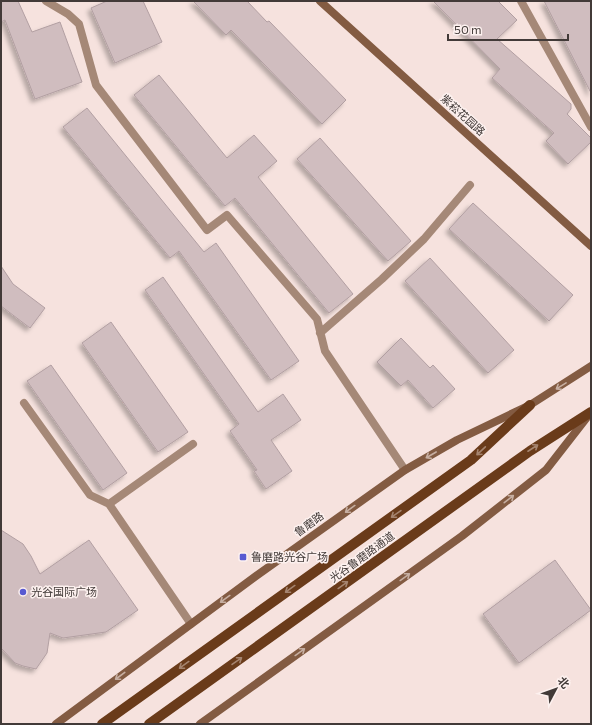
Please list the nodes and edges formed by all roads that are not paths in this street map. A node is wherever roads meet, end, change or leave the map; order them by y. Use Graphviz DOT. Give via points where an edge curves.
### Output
graph roads {
  1 [pos="46,1"];
  2 [pos="320,1"];
  3 [pos="521,1"];
  4 [pos="591,127"];
  5 [pos="470,185"];
  6 [pos="591,246"];
  7 [pos="320,332"];
  8 [pos="591,366"];
  9 [pos="24,403"];
  10 [pos="530,405"];
  11 [pos="591,412"];
  12 [pos="194,444"];
  13 [pos="405,470"];
  14 [pos="109,504"];
  15 [pos="191,624"];
  16 [pos="56,724"];
  17 [pos="102,724"];
  18 [pos="149,724"];
  19 [pos="200,724"];
  1 -- 7 [label="street" via="79,24 96,85 207,230 227,215 317,319"];
  2 -- 6 [label="main road, 紫菘花园路"];
  3 -- 4 [label="street"];
  5 -- 7 [label="street" via="424,239"];
  7 -- 13 [label="street" via="325,350"];
  8 -- 10 [label="main road, 鲁磨路, one-way"];
  9 -- 14 [label="street" via="90,495"];
  10 -- 13 [label="main road, 鲁磨路, one-way" via="458,440"];
  10 -- 17 [label="main road, 光谷鲁磨路通道, one-way" via="471,460"];
  18 -- 11 [label="main road, 光谷鲁磨路通道, one-way" via="530,450"];
  19 -- 11 [label="main road, one-way" via="462,536 546,470"];
  12 -- 14 [label="street"];
  13 -- 15 [label="main road, 鲁磨路, one-way"];
  14 -- 15 [label="street"];
  15 -- 16 [label="main road, 鲁磨路, one-way"];
}
